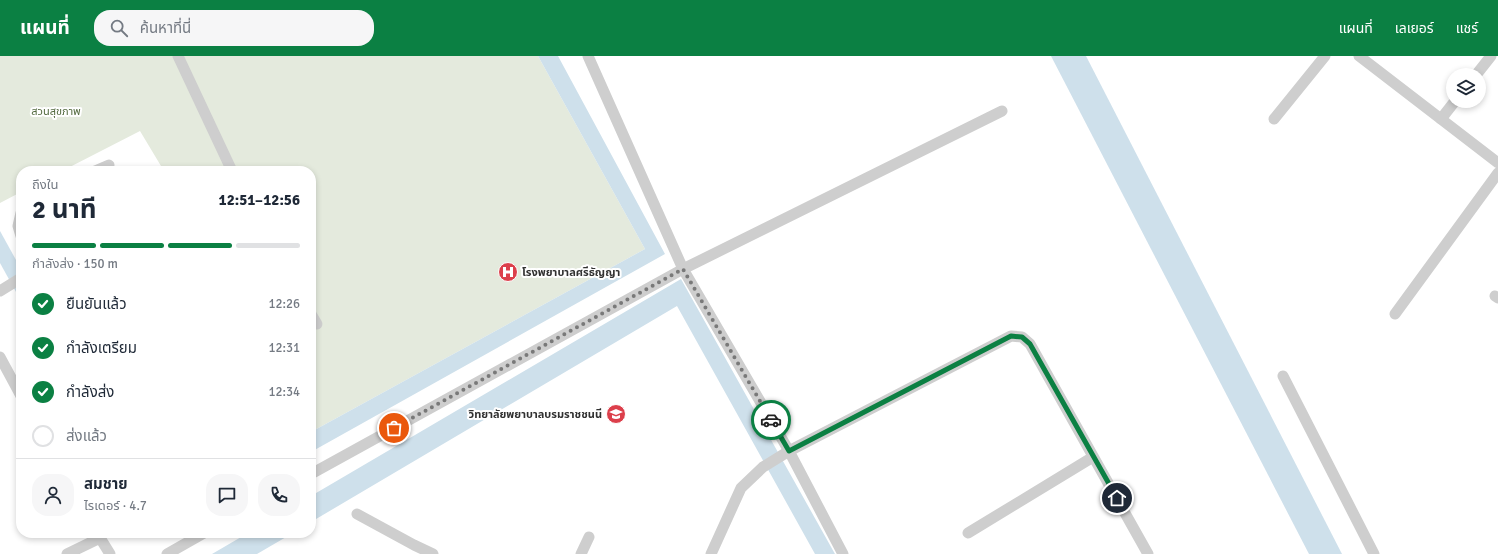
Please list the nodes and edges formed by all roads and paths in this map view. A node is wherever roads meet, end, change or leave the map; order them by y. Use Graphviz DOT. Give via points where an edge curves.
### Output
graph roads {
  1 [pos="178,56"];
  2 [pos="588,56"];
  3 [pos="1325,56"];
  4 [pos="1359,56"];
  5 [pos="1492,56"];
  6 [pos="1482,68"];
  7 [pos="1450,108"];
  8 [pos="1002,111"];
  9 [pos="1274,119"];
  10 [pos="1441,119"];
  11 [pos="1498,163"];
  12 [pos="230,166"];
  13 [pos="1498,173"];
  14 [pos="683,269"];
  15 [pos="16,281"];
  16 [pos="0,291"];
  17 [pos="1395,314"];
  18 [pos="0,358"];
  19 [pos="1283,376"];
  20 [pos="16,387"];
  21 [pos="788,452"];
  22 [pos="1093,457"];
  23 [pos="316,471"];
  24 [pos="358,514"];
  25 [pos="968,533"];
  26 [pos="589,537"];
  27 [pos="95,538"];
  28 [pos="99,538"];
  29 [pos="195,538"];
  30 [pos="171,551"];
  31 [pos="67,554"];
  32 [pos="110,554"];
  33 [pos="433,554"];
  34 [pos="581,554"];
  35 [pos="711,554"];
  36 [pos="843,554"];
  37 [pos="1148,554"];
  38 [pos="1374,554"];
  1 -- 12 [label="lane"];
  2 -- 14 [label="lane"];
  3 -- 9 [label="lane"];
  4 -- 10 [label="lane"];
  5 -- 6 [label="lane"];
  7 -- 10 [label="lane"];
  8 -- 14 [label="lane"];
  10 -- 11 [label="lane"];
  13 -- 17 [label="lane"];
  14 -- 21 [label="lane"];
  14 -- 23 [label="lane"];
  15 -- 16 [label="lane"];
  18 -- 20 [label="lane"];
  19 -- 38 [label="lane"];
  21 -- 22 [label="lane" via="1011,336 1022,337 1030,344"];
  21 -- 35 [label="lane" via="763,467 741,488"];
  21 -- 36 [label="lane"];
  22 -- 25 [label="lane"];
  22 -- 37 [label="lane"];
  24 -- 33 [label="lane"];
  26 -- 34 [label="lane"];
  27 -- 31 [label="lane"];
  28 -- 32 [label="lane"];
  29 -- 30 [label="lane"];
}
